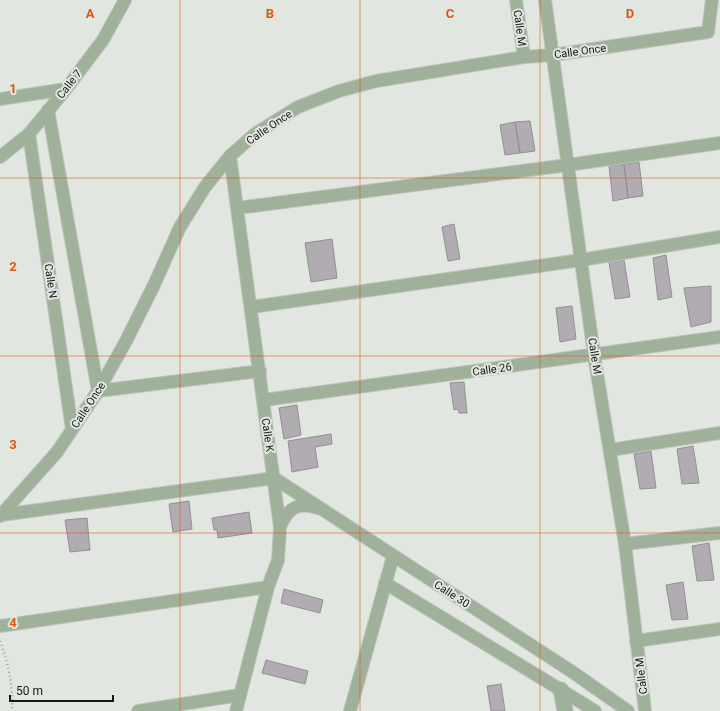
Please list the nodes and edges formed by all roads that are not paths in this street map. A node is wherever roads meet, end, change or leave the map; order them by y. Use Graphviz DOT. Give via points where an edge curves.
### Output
graph roads {
  1 [pos="125,0"];
  2 [pos="516,0"];
  3 [pos="545,0"];
  4 [pos="712,0"];
  5 [pos="553,55"];
  6 [pos="524,57"];
  7 [pos="66,89"];
  8 [pos="0,99"];
  9 [pos="48,110"];
  10 [pos="29,134"];
  11 [pos="720,143"];
  12 [pos="230,156"];
  13 [pos="0,157"];
  14 [pos="568,165"];
  15 [pos="238,208"];
  16 [pos="720,237"];
  17 [pos="581,260"];
  18 [pos="251,307"];
  19 [pos="720,337"];
  20 [pos="594,355"];
  21 [pos="260,372"];
  22 [pos="98,391"];
  23 [pos="264,400"];
  24 [pos="72,429"];
  25 [pos="720,433"];
  26 [pos="610,450"];
  27 [pos="274,478"];
  28 [pos="323,510"];
  29 [pos="0,515"];
  30 [pos="280,527"];
  31 [pos="720,533"];
  32 [pos="625,544"];
  33 [pos="393,556"];
  34 [pos="385,583"];
  35 [pos="268,587"];
  36 [pos="0,626"];
  37 [pos="720,629"];
  38 [pos="636,641"];
  39 [pos="571,671"];
  40 [pos="561,690"];
  41 [pos="240,695"];
  42 [pos="138,711"];
  43 [pos="236,711"];
  44 [pos="350,711"];
  45 [pos="565,711"];
  46 [pos="594,711"];
  47 [pos="628,711"];
  48 [pos="645,711"];
  1 -- 7 [label="street, Calle 7" via="103,40"];
  2 -- 6 [label="street, Calle M"];
  3 -- 5 [label="street, Calle M"];
  4 -- 5 [label="street, Calle Once" via="708,32"];
  5 -- 6 [label="street, Calle Once"];
  5 -- 14 [label="street, Calle M"];
  6 -- 12 [label="street, Calle Once" via="376,81 339,91 298,107 254,134"];
  7 -- 8 [label="street"];
  7 -- 9 [label="street, Calle 7"];
  9 -- 10 [label="street, Calle 7"];
  9 -- 22 [label="street"];
  10 -- 13 [label="street, Calle 7"];
  10 -- 24 [label="street, Calle N"];
  11 -- 14 [label="street"];
  12 -- 15 [label="street, Calle K"];
  12 -- 22 [label="street, Calle Once" via="205,187 180,227 126,341"];
  14 -- 15 [label="street"];
  14 -- 17 [label="street, Calle M"];
  15 -- 18 [label="street, Calle K"];
  16 -- 17 [label="street"];
  17 -- 18 [label="street"];
  17 -- 20 [label="street, Calle M"];
  18 -- 21 [label="street, Calle K"];
  19 -- 20 [label="street, Calle 26"];
  20 -- 23 [label="street, Calle 26"];
  20 -- 26 [label="street, Calle M"];
  21 -- 22 [label="street"];
  21 -- 23 [label="street, Calle K"];
  22 -- 24 [label="street, Calle Once"];
  23 -- 27 [label="street, Calle K"];
  24 -- 29 [label="street, Calle Once" via="57,452"];
  25 -- 26 [label="street"];
  26 -- 32 [label="street, Calle M"];
  27 -- 28 [label="street, Calle 30"];
  27 -- 29 [label="street"];
  27 -- 30 [label="street, Calle K"];
  28 -- 30 [label="street" via="311,506 297,507 289,511"];
  28 -- 33 [label="street, Calle 30"];
  30 -- 35 [label="street, Calle K" via="278,560"];
  31 -- 32 [label="street"];
  32 -- 38 [label="street, Calle M"];
  33 -- 34 [label="street"];
  33 -- 39 [label="street, Calle 30"];
  34 -- 40 [label="street"];
  34 -- 44 [label="street"];
  35 -- 36 [label="street"];
  35 -- 41 [label="street, Calle K"];
  37 -- 38 [label="street"];
  38 -- 48 [label="street, Calle M"];
  39 -- 40 [label="street"];
  39 -- 47 [label="street, Calle 30"];
  40 -- 45 [label="street"];
  40 -- 46 [label="street"];
  41 -- 42 [label="street"];
  41 -- 43 [label="street, Calle K"];
}
